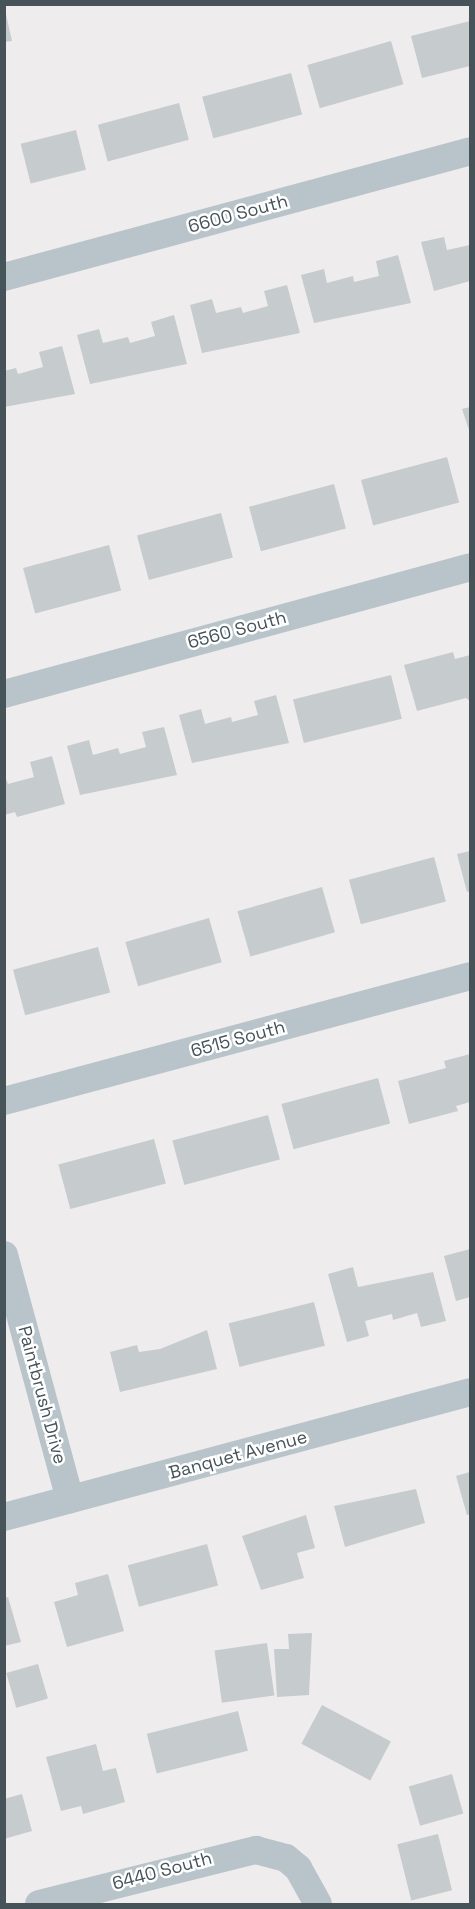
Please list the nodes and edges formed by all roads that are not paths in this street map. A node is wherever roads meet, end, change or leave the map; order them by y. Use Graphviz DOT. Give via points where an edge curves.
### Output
graph roads {
  1 [pos="471,151"];
  2 [pos="4,277"];
  3 [pos="471,567"];
  4 [pos="4,694"];
  5 [pos="471,976"];
  6 [pos="4,1101"];
  7 [pos="4,1255"];
  8 [pos="471,1392"];
  9 [pos="70,1500"];
  10 [pos="4,1517"];
  11 [pos="39,1905"];
  12 [pos="318,1905"];
  1 -- 2 [label="street, 6600 South"];
  3 -- 4 [label="street, 6560 South"];
  5 -- 6 [label="street, 6515 South"];
  7 -- 9 [label="street, Paintbrush Drive"];
  8 -- 9 [label="street, Banquet Avenue"];
  9 -- 10 [label="street, Banquet Avenue"];
  11 -- 12 [label="street, 6440 South" via="240,1851 286,1858 307,1879"];
}
